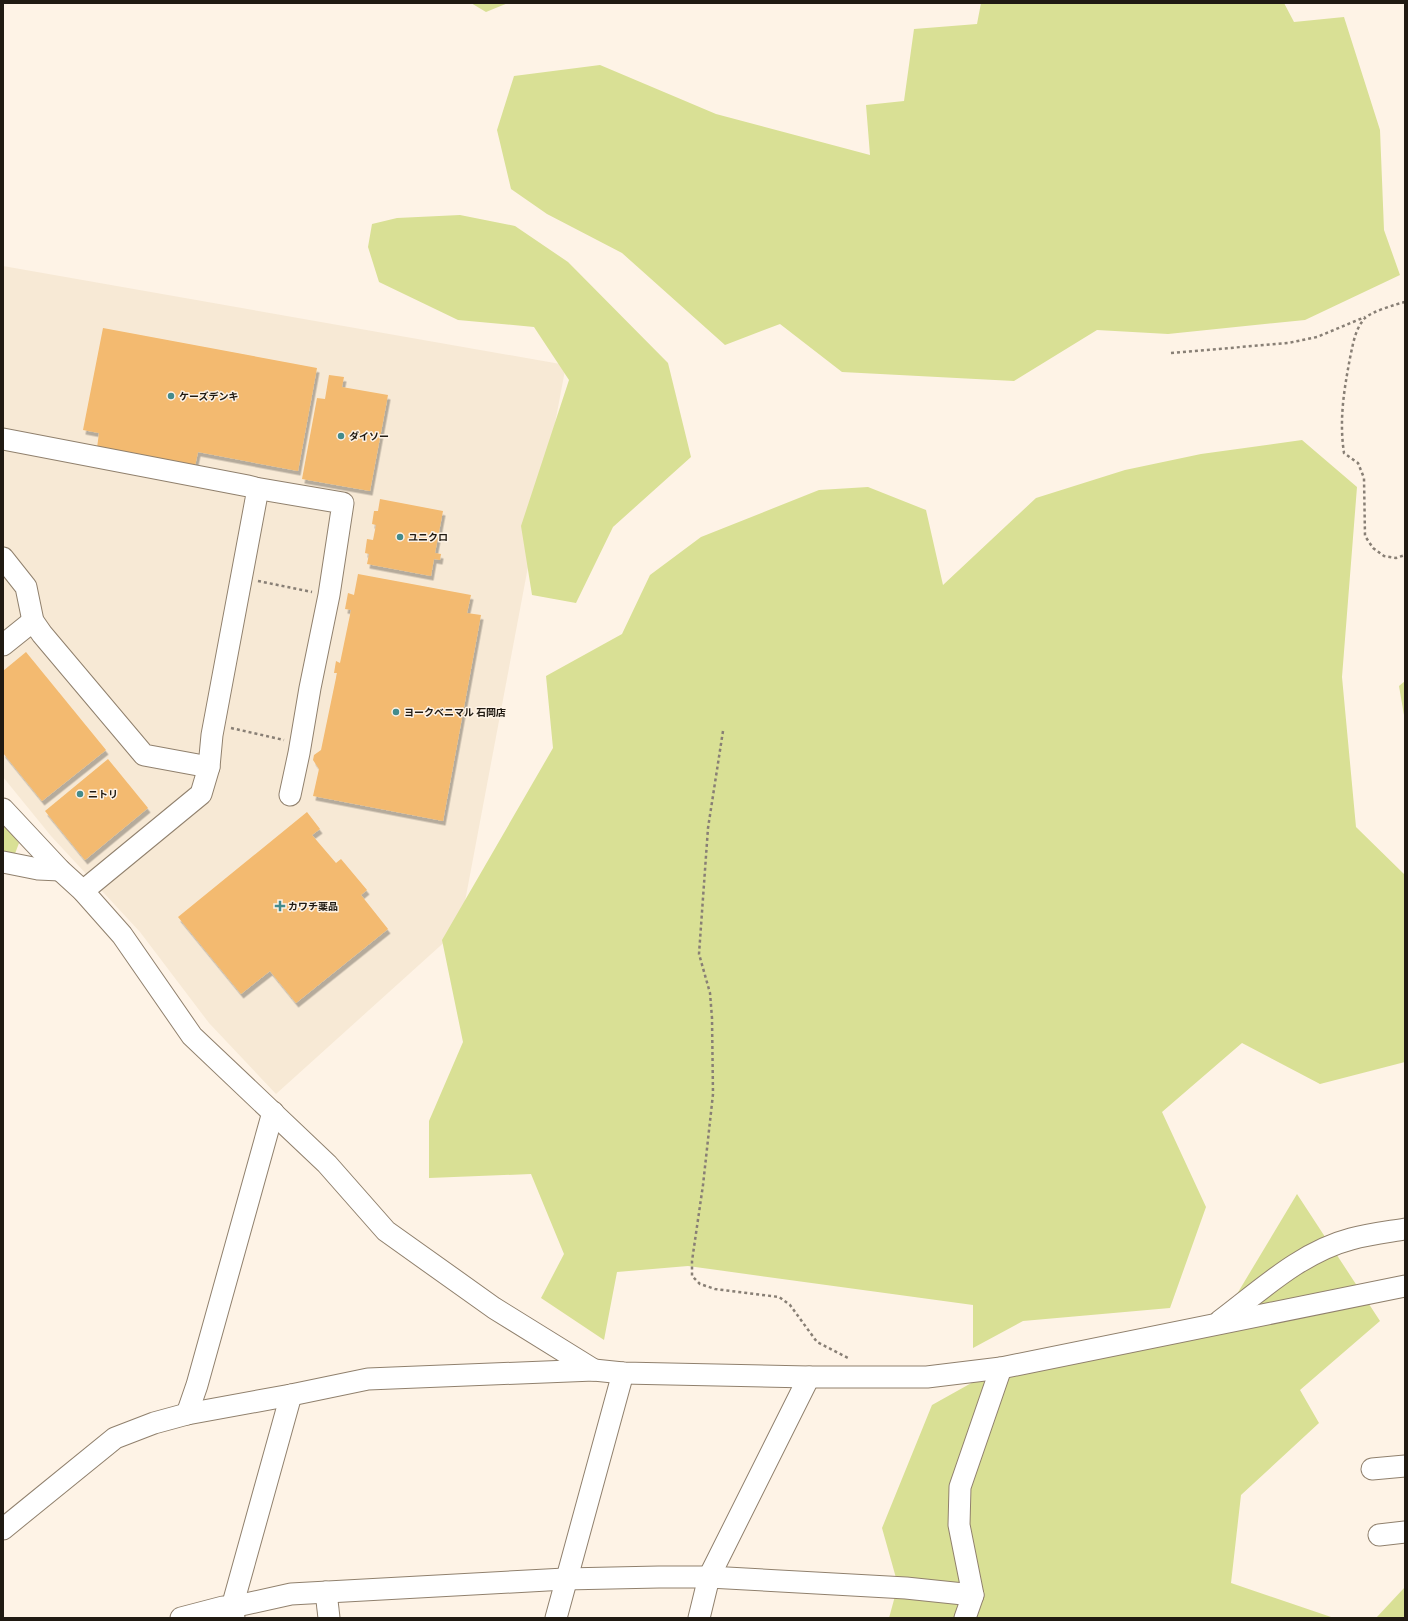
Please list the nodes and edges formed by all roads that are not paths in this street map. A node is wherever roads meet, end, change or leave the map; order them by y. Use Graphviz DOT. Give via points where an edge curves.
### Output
graph roads {
  1 [pos="3,439"];
  2 [pos="256,488"];
  3 [pos="3,558"];
  4 [pos="33,621"];
  5 [pos="3,645"];
  6 [pos="209,767"];
  7 [pos="290,795"];
  8 [pos="3,809"];
  9 [pos="3,862"];
  10 [pos="60,870"];
  11 [pos="82,891"];
  12 [pos="273,1112"];
  13 [pos="1405,1229"];
  14 [pos="1405,1286"];
  15 [pos="1216,1324"];
  16 [pos="1001,1368"];
  17 [pos="594,1370"];
  18 [pos="623,1373"];
  19 [pos="809,1377"];
  20 [pos="291,1395"];
  21 [pos="187,1414"];
  22 [pos="1405,1466"];
  23 [pos="1372,1470"];
  24 [pos="3,1528"];
  25 [pos="1405,1532"];
  26 [pos="1378,1535"];
  27 [pos="708,1577"];
  28 [pos="565,1579"];
  29 [pos="326,1592"];
  30 [pos="973,1595"];
  31 [pos="233,1613"];
  32 [pos="181,1618"];
  33 [pos="329,1618"];
  34 [pos="556,1618"];
  35 [pos="699,1618"];
  36 [pos="965,1618"];
  1 -- 2 [label="street"];
  2 -- 6 [label="street" via="257,494 214,724"];
  2 -- 7 [label="street" via="343,503 329,595"];
  3 -- 4 [label="street" via="26,587"];
  4 -- 5 [label="street"];
  4 -- 6 [label="street" via="144,755"];
  6 -- 11 [label="street" via="201,794"];
  8 -- 10 [label="street"];
  9 -- 10 [label="street" via="38,870"];
  10 -- 11 [label="street"];
  11 -- 12 [label="street" via="122,935 192,1036"];
  12 -- 17 [label="street" via="327,1164 386,1231 494,1308"];
  12 -- 21 [label="street"];
  13 -- 15 [label="street" via="1350,1239 1315,1253 1282,1274"];
  14 -- 15 [label="street"];
  15 -- 16 [label="street"];
  16 -- 19 [label="street" via="927,1377"];
  16 -- 30 [label="street" via="960,1487 960,1525"];
  17 -- 18 [label="street"];
  17 -- 20 [label="street" via="368,1379"];
  18 -- 19 [label="street"];
  18 -- 28 [label="street"];
  19 -- 27 [label="street"];
  20 -- 21 [label="street"];
  20 -- 31 [label="street"];
  21 -- 24 [label="street" via="115,1438"];
  22 -- 23 [label="street"];
  25 -- 26 [label="street"];
  27 -- 28 [label="street"];
  27 -- 30 [label="street" via="906,1588"];
  27 -- 35 [label="street"];
  28 -- 29 [label="street"];
  28 -- 34 [label="street"];
  29 -- 31 [label="street" via="290,1594"];
  29 -- 33 [label="street"];
  30 -- 36 [label="street"];
  31 -- 32 [label="street" via="223,1607"];
}
